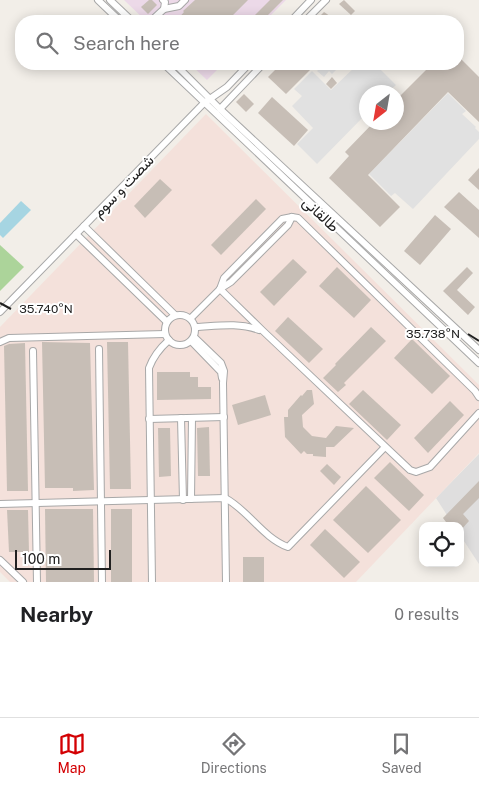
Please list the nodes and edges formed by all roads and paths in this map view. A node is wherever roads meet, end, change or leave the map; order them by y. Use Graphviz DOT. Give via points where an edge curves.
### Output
graph roads {
  1 [pos="98,0"];
  2 [pos="110,0"];
  3 [pos="163,0"];
  4 [pos="185,0"];
  5 [pos="312,0"];
  6 [pos="326,0"];
  7 [pos="164,9"];
  8 [pos="114,15"];
  9 [pos="126,15"];
  10 [pos="158,15"];
  11 [pos="297,15"];
  12 [pos="311,15"];
  13 [pos="171,70"];
  14 [pos="180,70"];
  15 [pos="243,70"];
  16 [pos="257,70"];
  17 [pos="207,101"];
  18 [pos="220,109"];
  19 [pos="84,226"];
  20 [pos="76,234"];
  21 [pos="220,289"];
  22 [pos="0,312"];
  23 [pos="175,315"];
  24 [pos="191,318"];
  25 [pos="167,322"];
  26 [pos="196,327"];
  27 [pos="262,331"];
  28 [pos="167,337"];
  29 [pos="192,339"];
  30 [pos="0,342"];
  31 [pos="99,349"];
  32 [pos="479,350"];
  33 [pos="33,351"];
  34 [pos="479,363"];
  35 [pos="479,396"];
  36 [pos="479,414"];
  37 [pos="224,417"];
  38 [pos="181,418"];
  39 [pos="192,418"];
  40 [pos="149,419"];
  41 [pos="385,447"];
  42 [pos="225,498"];
  43 [pos="191,499"];
  44 [pos="183,500"];
  45 [pos="150,501"];
  46 [pos="101,502"];
  47 [pos="0,504"];
  48 [pos="36,504"];
  49 [pos="0,560"];
  50 [pos="23,582"];
  51 [pos="37,582"];
  52 [pos="102,582"];
  53 [pos="152,582"];
  54 [pos="226,582"];
  1 -- 8 [label="street"];
  2 -- 9 [label="street"];
  3 -- 7 [label="street"];
  4 -- 7 [label="street" via="179,6"];
  5 -- 11 [label="street"];
  6 -- 12 [label="street"];
  7 -- 10 [label="street"];
  13 -- 17 [label="street, طالقانی"];
  14 -- 17 [label="street, طالقانی"];
  15 -- 17 [label="street, شصت و سوم"];
  16 -- 18 [label="street"];
  17 -- 18 [label="street, طالقانی"];
  17 -- 19 [label="street, شصت و سوم"];
  17 -- 34 [label="street, طالقانی"];
  18 -- 32 [label="street, طالقانی"];
  19 -- 20 [label="street, شصت و سوم"];
  19 -- 23 [label="street"];
  20 -- 22 [label="street, شصت و سوم"];
  20 -- 25 [label="street"];
  21 -- 24 [label="street"];
  21 -- 27 [label="street"];
  21 -- 35 [label="street" via="232,282 292,218 298,218"];
  23 -- 24 [label="street"];
  23 -- 25 [label="street"];
  24 -- 26 [label="street"];
  25 -- 28 [label="street"];
  26 -- 27 [label="street" via="239,325"];
  26 -- 29 [label="street"];
  27 -- 41 [label="street"];
  28 -- 29 [label="street" via="176,345 186,344"];
  28 -- 30 [label="street" via="9,338"];
  28 -- 40 [label="street" via="148,368"];
  29 -- 37 [label="street" via="220,372"];
  31 -- 46 [label="street"];
  33 -- 48 [label="street"];
  36 -- 41 [label="street" via="430,468 416,472 410,470"];
  37 -- 39 [label="street"];
  37 -- 42 [label="street"];
  38 -- 39 [label="street"];
  38 -- 40 [label="street"];
  38 -- 44 [label="street"];
  39 -- 43 [label="street"];
  40 -- 45 [label="street"];
  41 -- 42 [label="street" via="288,546 278,543"];
  42 -- 43 [label="street"];
  42 -- 54 [label="street"];
  43 -- 44 [label="street"];
  44 -- 45 [label="street"];
  45 -- 46 [label="street"];
  45 -- 53 [label="street"];
  46 -- 48 [label="street"];
  46 -- 52 [label="street"];
  47 -- 48 [label="street"];
  48 -- 51 [label="street"];
  49 -- 50 [label="street"];
}
